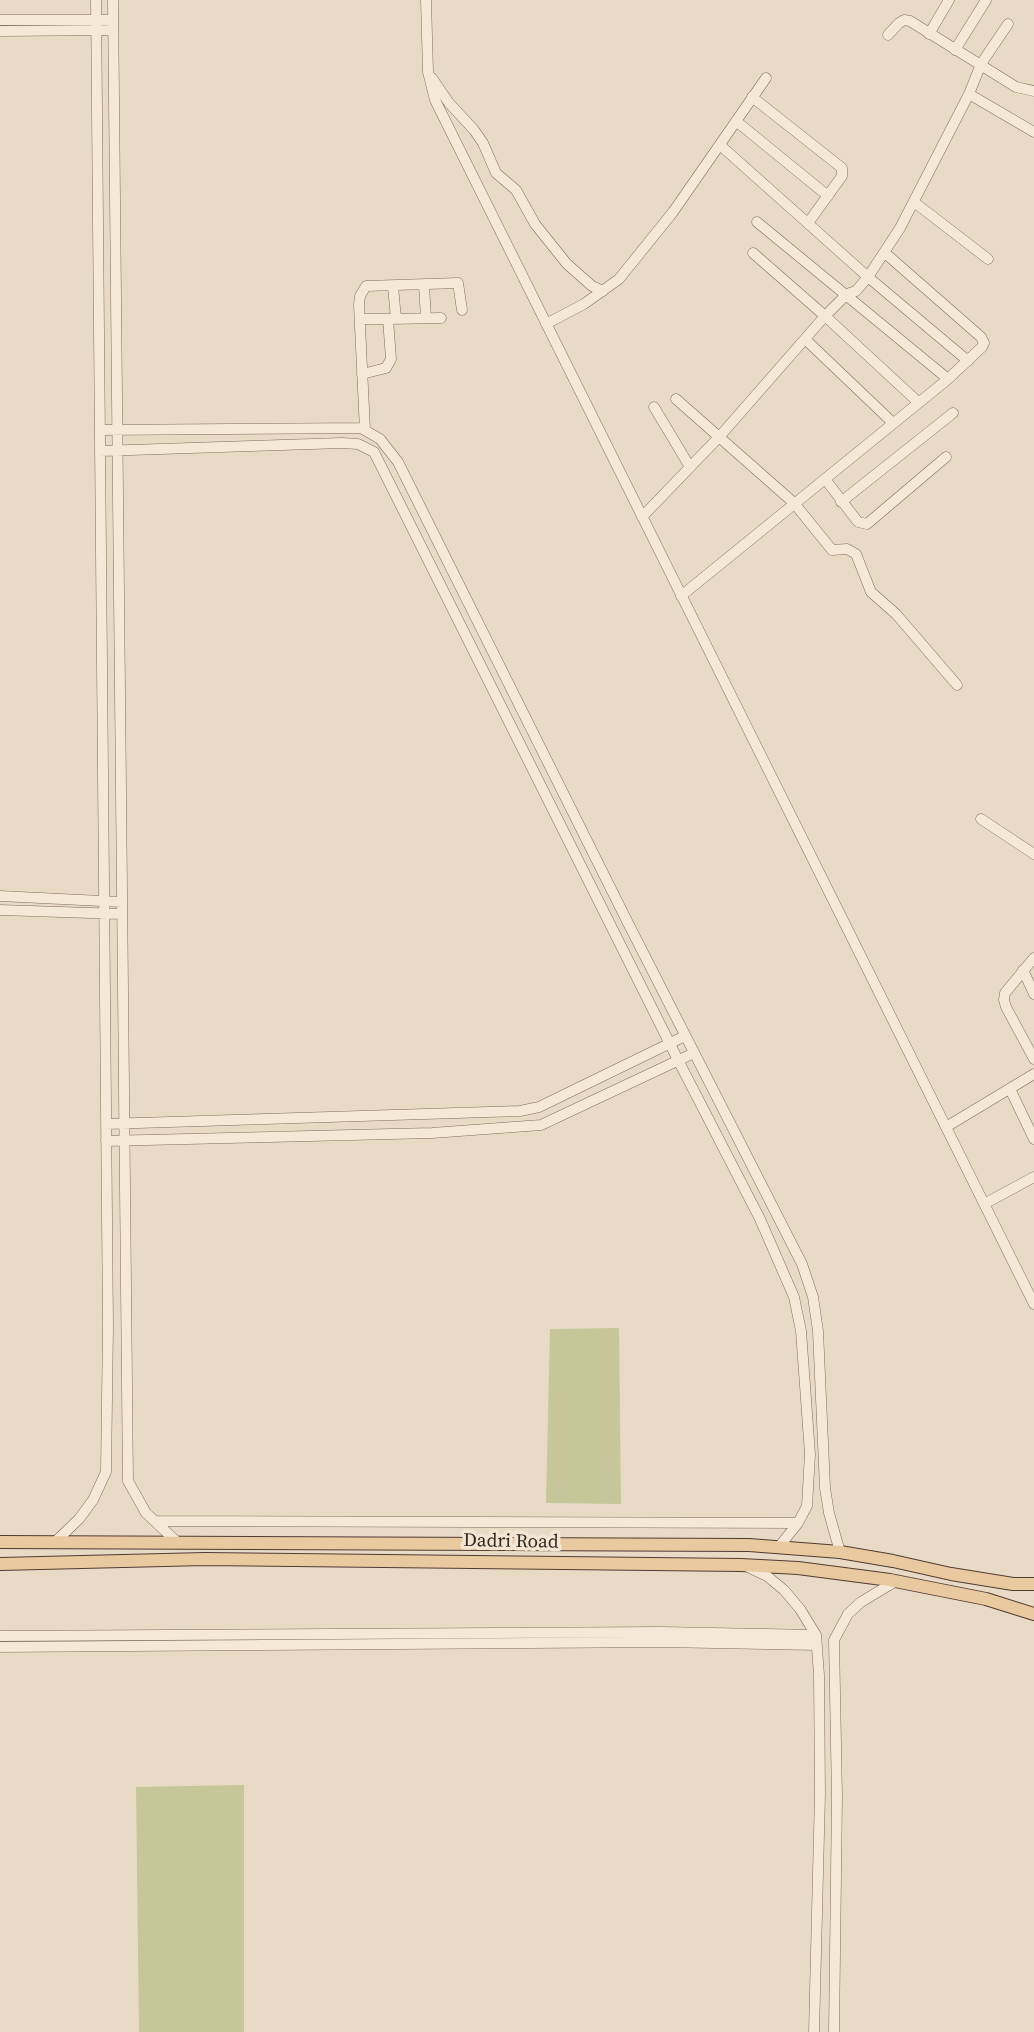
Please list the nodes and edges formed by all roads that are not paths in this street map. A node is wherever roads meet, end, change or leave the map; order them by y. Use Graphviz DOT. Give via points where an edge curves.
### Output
graph roads {
  1 [pos="96,0"];
  2 [pos="113,0"];
  3 [pos="426,0"];
  4 [pos="949,0"];
  5 [pos="986,0"];
  6 [pos="0,20"];
  7 [pos="1008,24"];
  8 [pos="97,25"];
  9 [pos="113,25"];
  10 [pos="0,31"];
  11 [pos="929,34"];
  12 [pos="888,35"];
  13 [pos="955,50"];
  14 [pos="981,64"];
  15 [pos="428,72"];
  16 [pos="766,78"];
  17 [pos="1034,91"];
  18 [pos="969,94"];
  19 [pos="752,97"];
  20 [pos="736,121"];
  21 [pos="1034,132"];
  22 [pos="720,145"];
  23 [pos="828,196"];
  24 [pos="914,202"];
  25 [pos="757,222"];
  26 [pos="808,223"];
  27 [pos="752,253"];
  28 [pos="885,253"];
  29 [pos="988,259"];
  30 [pos="868,276"];
  31 [pos="424,285"];
  32 [pos="393,286"];
  33 [pos="603,291"];
  34 [pos="847,294"];
  35 [pos="462,310"];
  36 [pos="825,316"];
  37 [pos="426,318"];
  38 [pos="441,318"];
  39 [pos="360,319"];
  40 [pos="392,319"];
  41 [pos="546,324"];
  42 [pos="805,339"];
  43 [pos="968,362"];
  44 [pos="362,374"];
  45 [pos="948,379"];
  46 [pos="677,399"];
  47 [pos="918,402"];
  48 [pos="654,407"];
  49 [pos="953,413"];
  50 [pos="892,422"];
  51 [pos="100,430"];
  52 [pos="368,431"];
  53 [pos="118,432"];
  54 [pos="720,436"];
  55 [pos="366,447"];
  56 [pos="117,450"];
  57 [pos="100,451"];
  58 [pos="946,457"];
  59 [pos="690,467"];
  60 [pos="825,479"];
  61 [pos="841,502"];
  62 [pos="794,503"];
  63 [pos="642,517"];
  64 [pos="681,596"];
  65 [pos="957,685"];
  66 [pos="981,819"];
  67 [pos="1034,853"];
  68 [pos="0,896"];
  69 [pos="104,902"];
  70 [pos="122,902"];
  71 [pos="0,910"];
  72 [pos="104,914"];
  73 [pos="122,914"];
  74 [pos="1034,958"];
  75 [pos="1023,970"];
  76 [pos="1034,994"];
  77 [pos="685,1036"];
  78 [pos="671,1043"];
  79 [pos="694,1053"];
  80 [pos="1034,1059"];
  81 [pos="678,1060"];
  82 [pos="1034,1074"];
  83 [pos="1010,1089"];
  84 [pos="106,1124"];
  85 [pos="124,1124"];
  86 [pos="946,1128"];
  87 [pos="1034,1139"];
  88 [pos="124,1140"];
  89 [pos="106,1141"];
  90 [pos="1034,1177"];
  91 [pos="984,1204"];
  92 [pos="1034,1304"];
  93 [pos="108,1326"];
  94 [pos="127,1326"];
  95 [pos="155,1521"];
  96 [pos="798,1523"];
  97 [pos="176,1541"];
  98 [pos="0,1542"];
  99 [pos="55,1542"];
  100 [pos="778,1548"];
  101 [pos="840,1552"];
  102 [pos="0,1564"];
  103 [pos="741,1564"];
  104 [pos="896,1581"];
  105 [pos="1034,1586"];
  106 [pos="1034,1613"];
  107 [pos="0,1636"];
  108 [pos="817,1640"];
  109 [pos="0,1647"];
  110 [pos="819,1698"];
  111 [pos="835,1698"];
  112 [pos="814,2032"];
  113 [pos="834,2032"];
  1 -- 8 [label="street"];
  2 -- 9 [label="street"];
  3 -- 15 [label="street"];
  4 -- 11 [label="street"];
  5 -- 13 [label="street"];
  6 -- 8 [label="street"];
  7 -- 14 [label="street"];
  8 -- 9 [label="street"];
  8 -- 10 [label="street"];
  8 -- 51 [label="street"];
  9 -- 53 [label="street"];
  11 -- 12 [label="street" via="904,20"];
  11 -- 13 [label="street"];
  13 -- 14 [label="street"];
  14 -- 17 [label="street" via="1016,87"];
  14 -- 18 [label="street"];
  15 -- 33 [label="street" via="474,130 496,173 516,190 560,257 581,279"];
  15 -- 41 [label="street" via="435,100"];
  16 -- 19 [label="street"];
  18 -- 21 [label="street"];
  18 -- 24 [label="street"];
  19 -- 20 [label="street"];
  19 -- 23 [label="street" via="842,168 842,176"];
  20 -- 22 [label="street"];
  20 -- 23 [label="street"];
  22 -- 26 [label="street"];
  22 -- 33 [label="street" via="641,253 620,279"];
  23 -- 26 [label="street"];
  24 -- 28 [label="street"];
  24 -- 29 [label="street"];
  25 -- 34 [label="street"];
  26 -- 30 [label="street"];
  27 -- 36 [label="street"];
  28 -- 30 [label="street"];
  28 -- 43 [label="street" via="981,337 982,347"];
  30 -- 34 [label="street" via="856,291"];
  30 -- 43 [label="street"];
  31 -- 32 [label="street"];
  31 -- 35 [label="street" via="458,283"];
  31 -- 37 [label="street"];
  32 -- 39 [label="street" via="366,286 360,296"];
  32 -- 40 [label="street"];
  33 -- 41 [label="street"];
  34 -- 36 [label="street"];
  34 -- 45 [label="street"];
  36 -- 42 [label="street"];
  36 -- 47 [label="street"];
  37 -- 38 [label="street"];
  37 -- 40 [label="street"];
  39 -- 40 [label="street"];
  39 -- 44 [label="street"];
  40 -- 44 [label="street" via="391,359 386,368"];
  41 -- 63 [label="street"];
  42 -- 50 [label="street"];
  42 -- 54 [label="street"];
  43 -- 45 [label="street"];
  44 -- 52 [label="street"];
  45 -- 47 [label="street"];
  46 -- 54 [label="street"];
  47 -- 50 [label="street"];
  48 -- 59 [label="street"];
  49 -- 61 [label="street"];
  50 -- 60 [label="street"];
  51 -- 53 [label="street"];
  51 -- 57 [label="street"];
  52 -- 53 [label="street"];
  52 -- 55 [label="street"];
  52 -- 77 [label="street" via="398,462"];
  53 -- 56 [label="street"];
  54 -- 59 [label="street"];
  54 -- 62 [label="street"];
  55 -- 56 [label="street" via="342,443"];
  55 -- 78 [label="street" via="378,458"];
  56 -- 57 [label="street"];
  56 -- 70 [label="street"];
  57 -- 69 [label="street"];
  58 -- 61 [label="street" via="867,524 858,522"];
  59 -- 63 [label="street"];
  60 -- 61 [label="street"];
  60 -- 62 [label="street"];
  62 -- 64 [label="street"];
  62 -- 65 [label="street" via="832,550 856,554 871,592"];
  63 -- 64 [label="street"];
  64 -- 86 [label="street"];
  66 -- 67 [label="street"];
  68 -- 69 [label="street"];
  69 -- 70 [label="street"];
  69 -- 72 [label="street"];
  70 -- 73 [label="street"];
  71 -- 72 [label="street"];
  72 -- 73 [label="street"];
  72 -- 84 [label="street"];
  73 -- 85 [label="street"];
  74 -- 75 [label="street"];
  75 -- 76 [label="street"];
  75 -- 80 [label="street" via="1004,1000"];
  77 -- 78 [label="street"];
  77 -- 79 [label="street"];
  78 -- 81 [label="street"];
  78 -- 85 [label="street" via="539,1107 520,1111"];
  79 -- 81 [label="street"];
  79 -- 101 [label="street" via="802,1264 813,1297 825,1488"];
  81 -- 88 [label="street" via="541,1125 432,1133"];
  81 -- 96 [label="street" via="761,1219 794,1297 802,1331 810,1454 807,1506"];
  82 -- 83 [label="street"];
  83 -- 86 [label="street"];
  83 -- 87 [label="street"];
  84 -- 85 [label="street"];
  84 -- 89 [label="street"];
  85 -- 88 [label="street"];
  86 -- 91 [label="street"];
  88 -- 89 [label="street"];
  88 -- 94 [label="street"];
  89 -- 93 [label="street"];
  90 -- 91 [label="street"];
  91 -- 92 [label="street"];
  93 -- 94 [label="street"];
  93 -- 99 [label="street" via="106,1472 93,1500"];
  94 -- 95 [label="street" via="128,1481"];
  95 -- 96 [label="street"];
  95 -- 97 [label="street"];
  96 -- 100 [label="street"];
  97 -- 99 [label="main road, Dadri Road"];
  97 -- 100 [label="main road, Dadri Road"];
  98 -- 99 [label="main road, Dadri Road"];
  100 -- 101 [label="main road, Dadri Road"];
  101 -- 105 [label="main road, Dadri Road"];
  102 -- 103 [label="main road, Dadri Road" via="205,1559"];
  103 -- 104 [label="main road, Dadri Road"];
  103 -- 108 [label="street" via="784,1590"];
  104 -- 106 [label="main road, Dadri Road"];
  104 -- 111 [label="street" via="862,1602 841,1626 834,1640"];
  107 -- 108 [label="street" via="662,1632"];
  108 -- 109 [label="street"];
  108 -- 110 [label="street"];
  110 -- 111 [label="street"];
  110 -- 112 [label="street"];
  111 -- 113 [label="street"];
}
